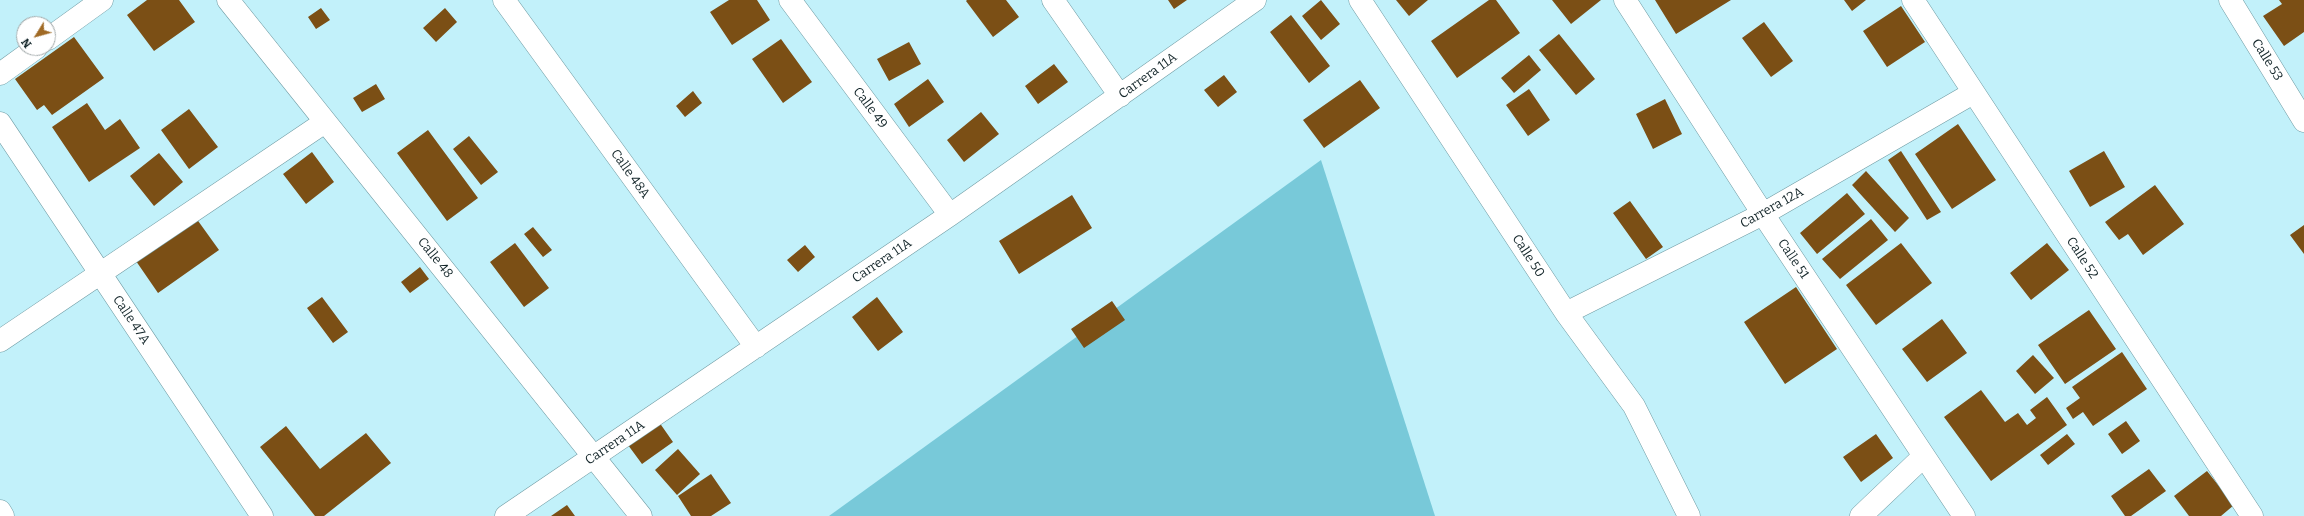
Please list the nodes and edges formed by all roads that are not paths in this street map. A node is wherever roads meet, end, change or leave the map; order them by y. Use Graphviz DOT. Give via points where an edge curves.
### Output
graph roads {
  1 [pos="102,0"];
  2 [pos="228,0"];
  3 [pos="504,0"];
  4 [pos="790,0"];
  5 [pos="1053,0"];
  6 [pos="1255,0"];
  7 [pos="1360,0"];
  8 [pos="1625,0"];
  9 [pos="1913,0"];
  10 [pos="2230,0"];
  11 [pos="56,33"];
  12 [pos="25,56"];
  13 [pos="0,74"];
  14 [pos="1973,93"];
  15 [pos="1120,96"];
  16 [pos="2304,121"];
  17 [pos="325,122"];
  18 [pos="0,123"];
  19 [pos="1763,214"];
  20 [pos="950,215"];
  21 [pos="100,274"];
  22 [pos="1566,313"];
  23 [pos="0,341"];
  24 [pos="756,347"];
  25 [pos="1924,456"];
  26 [pos="595,457"];
  27 [pos="0,511"];
  28 [pos="3,516"];
  29 [pos="262,516"];
  30 [pos="506,516"];
  31 [pos="641,516"];
  32 [pos="1689,516"];
  33 [pos="1862,516"];
  34 [pos="1964,516"];
  35 [pos="2252,516"];
  1 -- 11 [label="street"];
  2 -- 17 [label="street, Calle 48"];
  3 -- 24 [label="street, Calle 48A"];
  4 -- 20 [label="street, Calle 49"];
  5 -- 15 [label="street"];
  6 -- 15 [label="street, Carrera 11A"];
  7 -- 22 [label="street, Calle 50"];
  8 -- 19 [label="street, Calle 51"];
  9 -- 14 [label="street, Calle 52"];
  10 -- 16 [label="street, Calle 53"];
  12 -- 13 [label="street"];
  14 -- 19 [label="street, Carrera 12A"];
  14 -- 35 [label="street, Calle 52"];
  15 -- 20 [label="street, Carrera 11A"];
  17 -- 21 [label="street"];
  17 -- 26 [label="street, Calle 48"];
  18 -- 21 [label="street, Calle 47A"];
  19 -- 22 [label="street, Carrera 12A"];
  19 -- 25 [label="street, Calle 51"];
  20 -- 24 [label="street, Carrera 11A"];
  21 -- 23 [label="street"];
  21 -- 29 [label="street, Calle 47A"];
  22 -- 32 [label="street, Calle 50" via="1634,406"];
  24 -- 26 [label="street, Carrera 11A"];
  25 -- 33 [label="street"];
  25 -- 34 [label="street, Calle 51"];
  26 -- 30 [label="street, Carrera 11A"];
  26 -- 31 [label="street, Calle 48"];
  27 -- 28 [label="street"];
}
